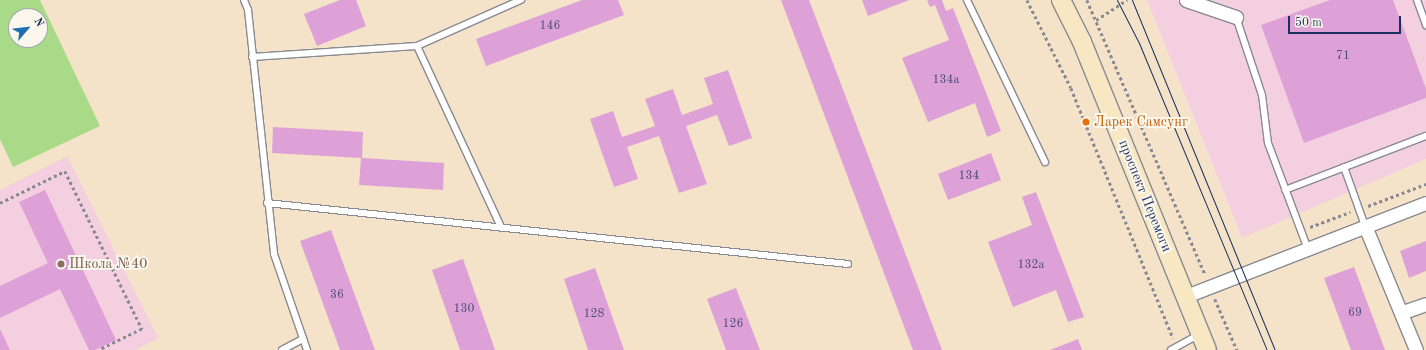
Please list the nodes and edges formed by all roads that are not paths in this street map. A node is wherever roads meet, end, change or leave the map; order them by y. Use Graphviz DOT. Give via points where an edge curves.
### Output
graph roads {
  1 [pos="244,0"];
  2 [pos="521,0"];
  3 [pos="967,0"];
  4 [pos="1061,0"];
  5 [pos="1186,0"];
  6 [pos="1417,0"];
  7 [pos="1236,17"];
  8 [pos="1426,25"];
  9 [pos="416,46"];
  10 [pos="252,57"];
  11 [pos="1426,136"];
  12 [pos="1045,162"];
  13 [pos="1344,167"];
  14 [pos="1285,190"];
  15 [pos="1426,202"];
  16 [pos="267,203"];
  17 [pos="1365,226"];
  18 [pos="501,227"];
  19 [pos="1307,247"];
  20 [pos="848,264"];
  21 [pos="1186,296"];
  22 [pos="1426,304"];
  23 [pos="1403,312"];
  24 [pos="1200,334"];
  25 [pos="303,340"];
  26 [pos="1174,349"];
  27 [pos="282,350"];
  28 [pos="307,350"];
  29 [pos="1207,350"];
  30 [pos="1416,350"];
  1 -- 10 [label="lane"];
  2 -- 9 [label="lane"];
  3 -- 12 [label="lane"];
  4 -- 21 [label="main road, проспект Перемоги" via="1082,42"];
  5 -- 7 [label="street"];
  6 -- 8 [label="lane"];
  7 -- 14 [label="lane" via="1262,95 1268,143"];
  9 -- 10 [label="lane"];
  9 -- 18 [label="lane"];
  10 -- 16 [label="lane"];
  11 -- 13 [label="lane"];
  13 -- 14 [label="lane"];
  13 -- 17 [label="lane"];
  14 -- 19 [label="lane"];
  15 -- 17 [label="street"];
  16 -- 18 [label="lane"];
  16 -- 25 [label="lane" via="274,254"];
  17 -- 19 [label="street"];
  17 -- 23 [label="street"];
  18 -- 20 [label="lane"];
  19 -- 21 [label="street"];
  21 -- 24 [label="main road, проспект Перемоги"];
  22 -- 23 [label="street"];
  23 -- 30 [label="street"];
  24 -- 26 [label="lane"];
  24 -- 29 [label="main road, проспект Перемоги"];
  25 -- 27 [label="lane"];
  25 -- 28 [label="lane"];
}
